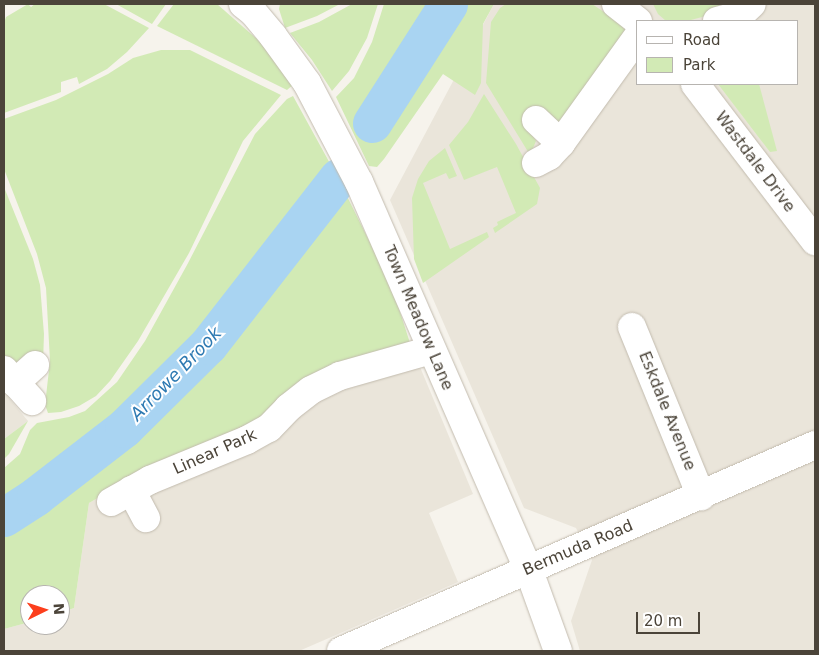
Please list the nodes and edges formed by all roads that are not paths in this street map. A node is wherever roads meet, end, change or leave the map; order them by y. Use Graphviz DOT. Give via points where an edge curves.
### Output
graph roads {
  1 [pos="616,4"];
  2 [pos="752,4"];
  3 [pos="252,6"];
  4 [pos="637,20"];
  5 [pos="722,20"];
  6 [pos="636,39"];
  7 [pos="696,85"];
  8 [pos="536,120"];
  9 [pos="560,143"];
  10 [pos="536,163"];
  11 [pos="815,241"];
  12 [pos="632,327"];
  13 [pos="431,350"];
  14 [pos="35,365"];
  15 [pos="17,385"];
  16 [pos="815,445"];
  17 [pos="701,496"];
  18 [pos="146,518"];
  19 [pos="528,568"];
  20 [pos="341,651"];
  21 [pos="558,651"];
  1 -- 4 [label="street"];
  2 -- 5 [label="street" via="740,15"];
  3 -- 13 [label="street, Town Meadow Lane" via="320,106 359,182"];
  6 -- 9 [label="street"];
  7 -- 11 [label="street, Wastdale Drive"];
  8 -- 9 [label="street"];
  9 -- 10 [label="street" via="549,156"];
  12 -- 17 [label="street, Eskdale Avenue"];
  13 -- 18 [label="street, Linear Park" via="340,376 311,390 269,428 121,496"];
  13 -- 19 [label="street, Town Meadow Lane"];
  14 -- 15 [label="street"];
  16 -- 17 [label="street, Bermuda Road"];
  17 -- 19 [label="street, Bermuda Road"];
  19 -- 20 [label="street, Bermuda Road"];
  19 -- 21 [label="street, Town Meadow Lane"];
}
